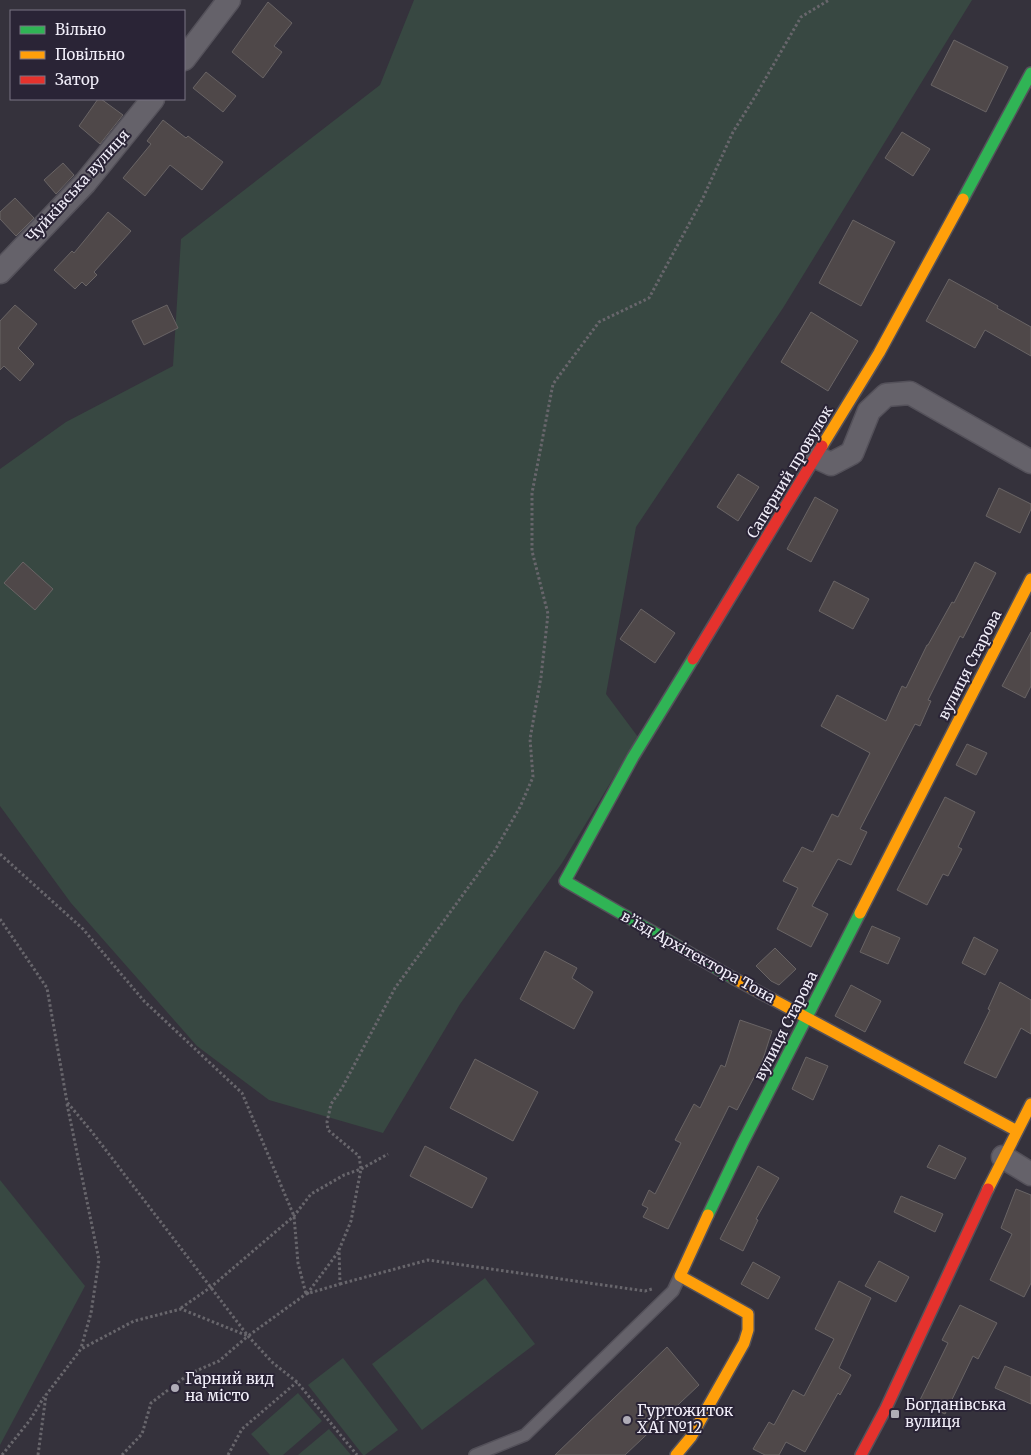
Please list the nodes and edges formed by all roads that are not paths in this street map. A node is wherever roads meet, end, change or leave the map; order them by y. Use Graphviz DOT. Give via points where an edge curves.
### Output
graph roads {
  1 [pos="229,0"];
  2 [pos="185,58"];
  3 [pos="1031,73"];
  4 [pos="152,100"];
  5 [pos="0,272"];
  6 [pos="816,457"];
  7 [pos="1031,462"];
  8 [pos="1031,579"];
  9 [pos="566,881"];
  10 [pos="807,1018"];
  11 [pos="1031,1104"];
  12 [pos="1017,1131"];
  13 [pos="1003,1158"];
  14 [pos="1031,1174"];
  15 [pos="678,1281"];
  16 [pos="475,1455"];
  17 [pos="676,1455"];
  18 [pos="861,1455"];
  1 -- 2 [label="street"];
  3 -- 6 [label="street, Саперний провулок" via="879,353"];
  4 -- 5 [label="street, Чуйківська вулиця" via="85,183"];
  6 -- 7 [label="street" via="831,464 852,453 869,411 886,395 910,393"];
  6 -- 9 [label="street, Саперний провулок" via="633,758"];
  8 -- 10 [label="street, вулиця Старова"];
  9 -- 10 [label="street, в’їзд Архітектора Тона"];
  10 -- 12 [label="street, в’їзд Архітектора Тона"];
  10 -- 15 [label="street, вулиця Старова" via="742,1144"];
  11 -- 12 [label="street"];
  12 -- 13 [label="street"];
  13 -- 14 [label="street"];
  13 -- 18 [label="street"];
  15 -- 16 [label="lane" via="673,1291 525,1435"];
  15 -- 17 [label="street" via="748,1314 748,1330 690,1437"];
}
